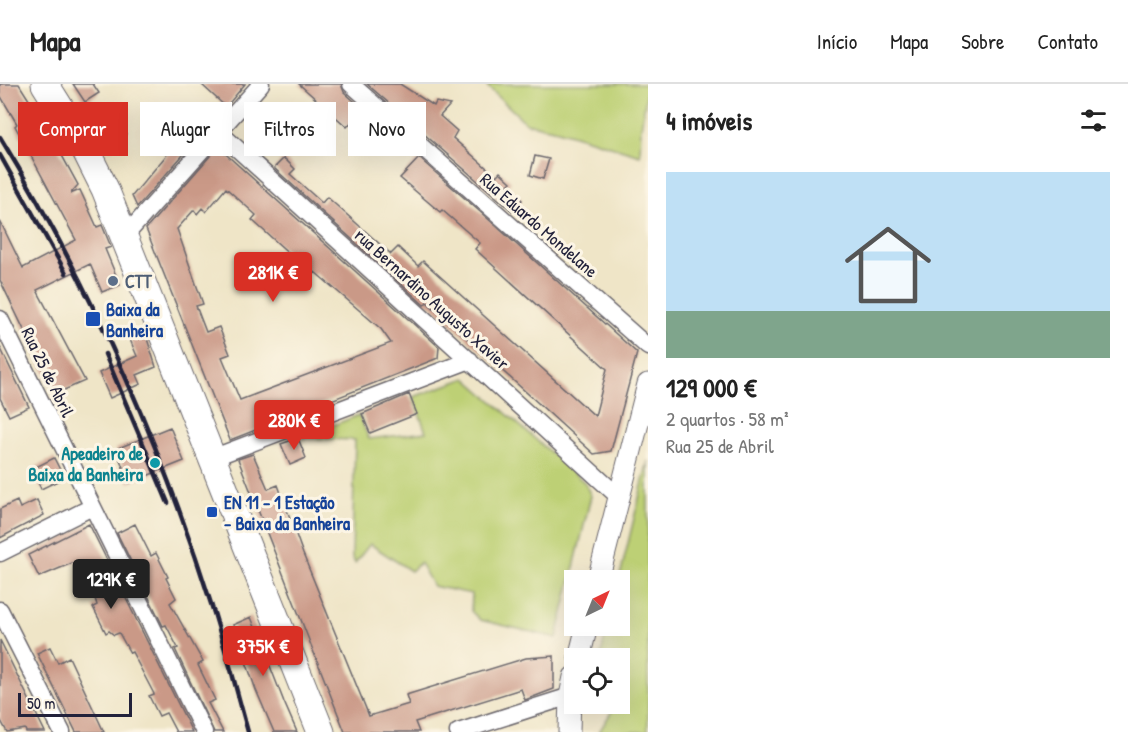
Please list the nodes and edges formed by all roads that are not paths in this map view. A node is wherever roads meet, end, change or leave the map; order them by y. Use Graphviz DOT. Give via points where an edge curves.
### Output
graph roads {
  1 [pos="45,84"];
  2 [pos="261,84"];
  3 [pos="351,84"];
  4 [pos="232,116"];
  5 [pos="232,144"];
  6 [pos="196,156"];
  7 [pos="124,236"];
  8 [pos="0,319"];
  9 [pos="648,347"];
  10 [pos="470,360"];
  11 [pos="648,384"];
  12 [pos="212,458"];
  13 [pos="619,497"];
  14 [pos="92,507"];
  15 [pos="0,553"];
  16 [pos="601,570"];
  17 [pos="0,610"];
  18 [pos="564,690"];
  19 [pos="570,714"];
  20 [pos="62,732"];
  21 [pos="204,732"];
  22 [pos="321,732"];
  23 [pos="458,732"];
  24 [pos="569,732"];
  1 -- 7 [label="main road" via="82,143"];
  2 -- 4 [label="street"];
  3 -- 9 [label="street, Rua Eduardo Mondelane"];
  5 -- 10 [label="street, rua Bernardino Augusto Xavier"];
  6 -- 7 [label="street"];
  7 -- 12 [label="main road"];
  8 -- 14 [label="street, Rua 25 de Abril"];
  10 -- 12 [label="street"];
  10 -- 13 [label="street, rua Bernardino Augusto Xavier"];
  11 -- 13 [label="street"];
  12 -- 22 [label="main road"];
  13 -- 16 [label="street"];
  14 -- 15 [label="street"];
  14 -- 21 [label="street, Rua 25 de Abril"];
  17 -- 20 [label="street"];
  18 -- 23 [label="street"];
  19 -- 24 [label="street"];
}
